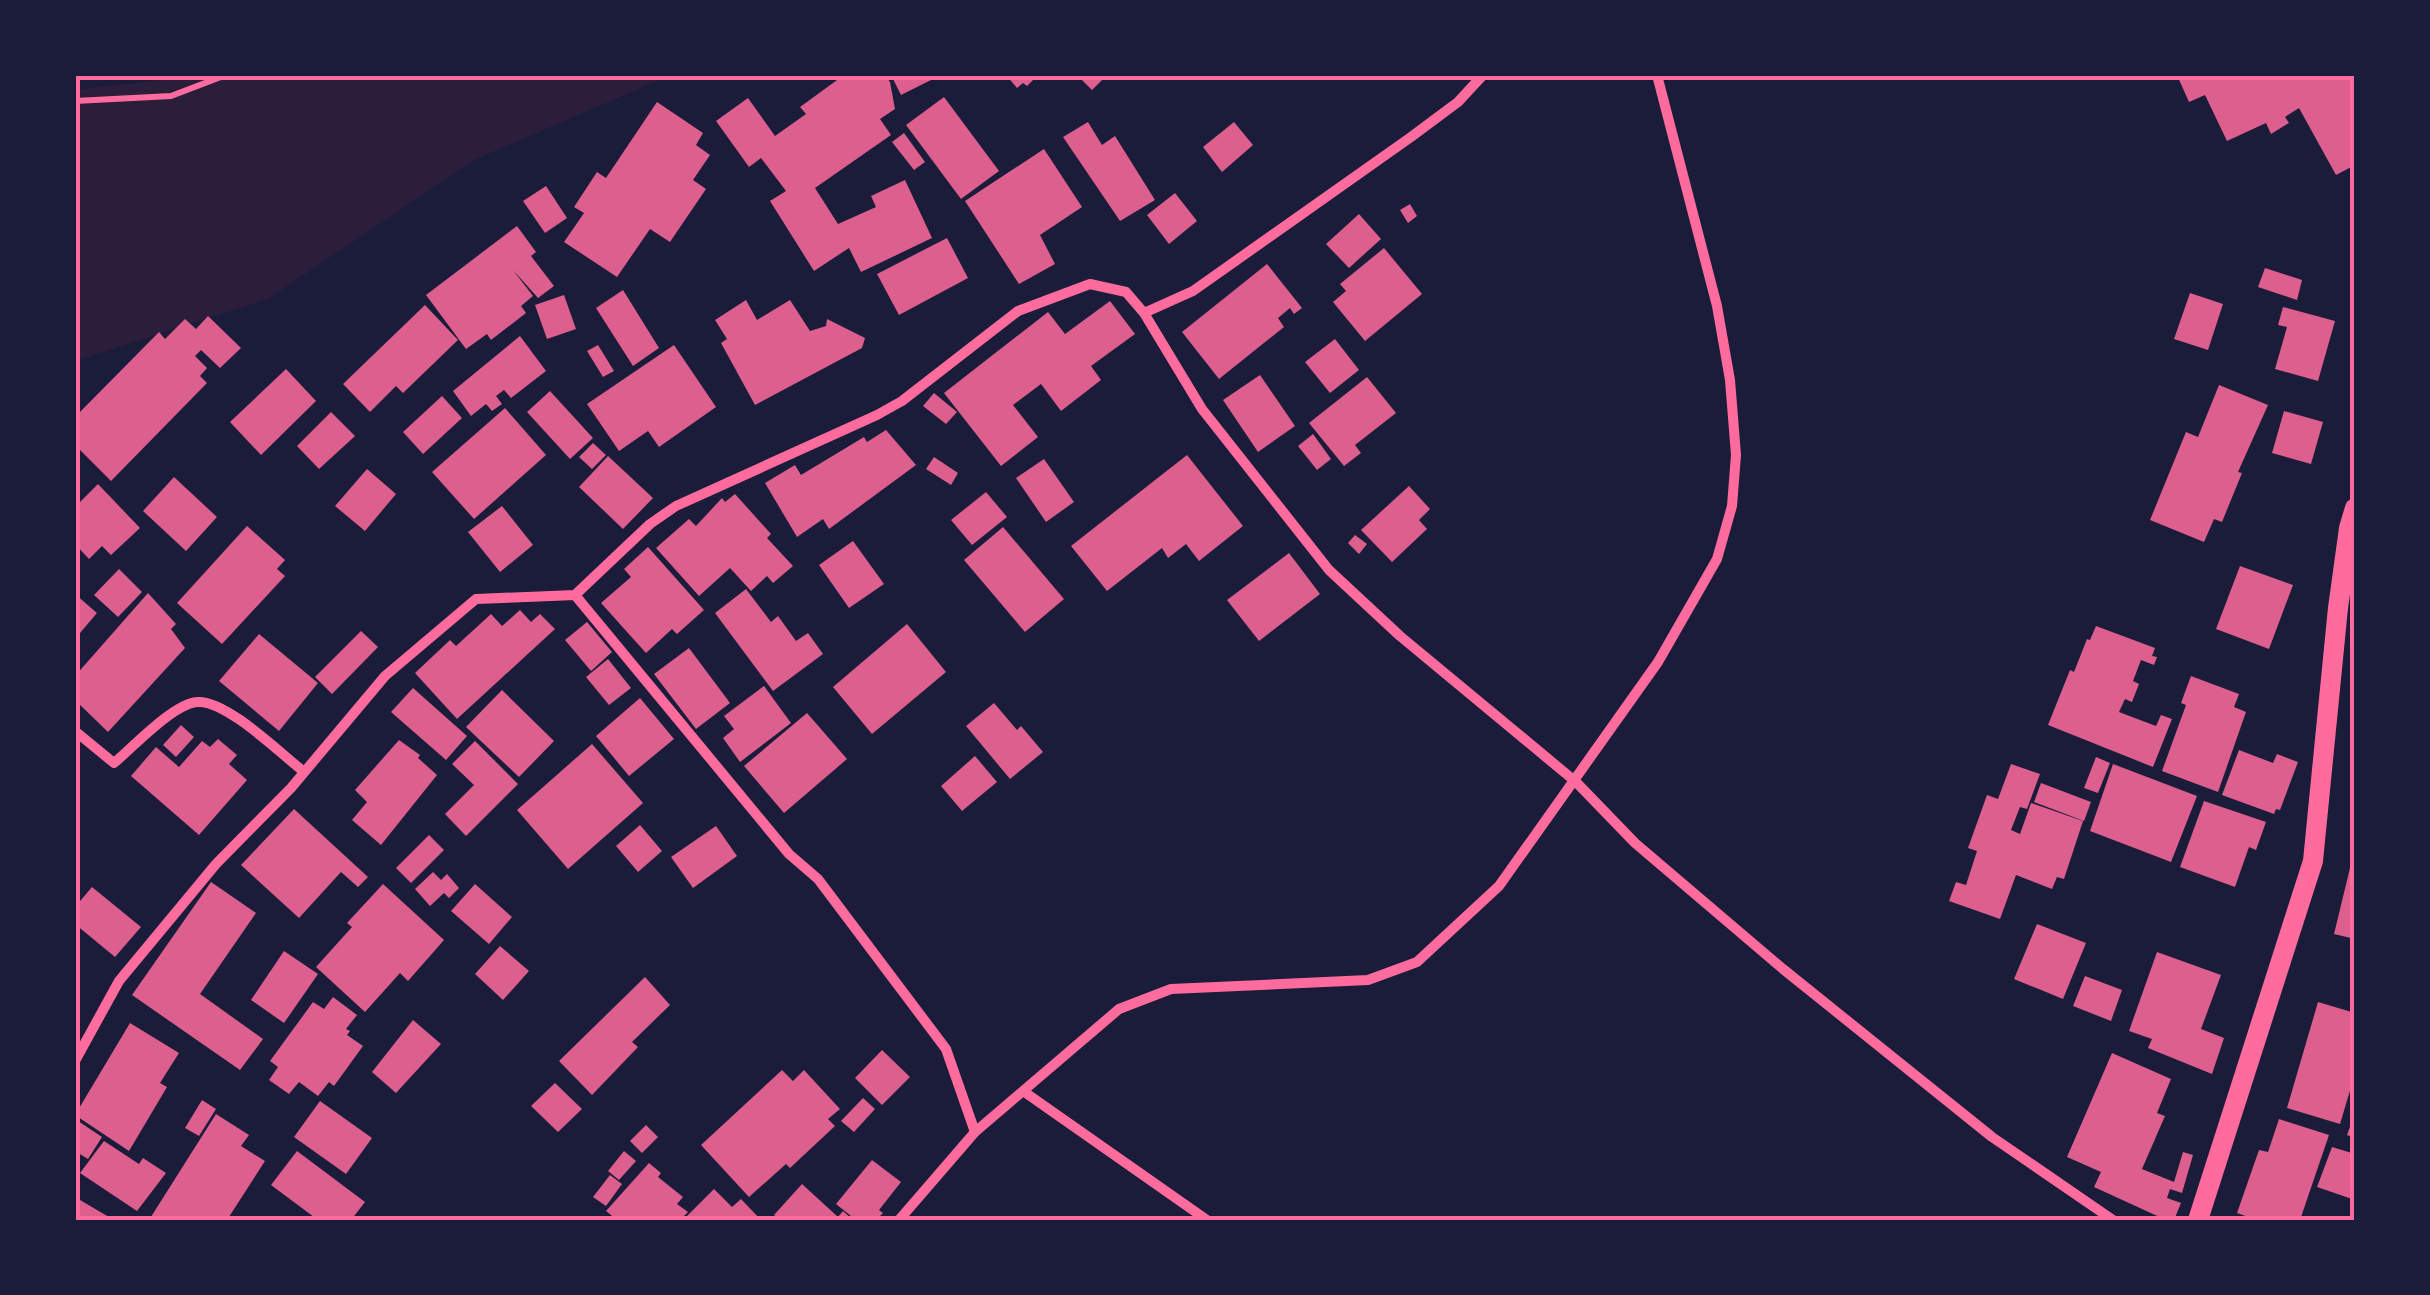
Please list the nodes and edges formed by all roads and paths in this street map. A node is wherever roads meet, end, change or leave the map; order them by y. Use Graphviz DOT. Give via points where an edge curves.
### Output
graph roads {
  1 [pos="226,75"];
  2 [pos="1483,75"];
  3 [pos="1657,75"];
  4 [pos="75,101"];
  5 [pos="1144,313"];
  6 [pos="2355,508"];
  7 [pos="575,595"];
  8 [pos="75,731"];
  9 [pos="302,771"];
  10 [pos="1576,782"];
  11 [pos="75,1061"];
  12 [pos="1023,1091"];
  13 [pos="975,1132"];
  14 [pos="899,1220"];
  15 [pos="1206,1220"];
  16 [pos="2113,1220"];
  17 [pos="2198,1220"];
  1 -- 4 [label="path" via="171,96"];
  2 -- 5 [label="street" via="1412,138 1208,281"];
  3 -- 10 [label="street" via="1718,306 1736,456 1732,506 1698,593"];
  5 -- 7 [label="street" via="1126,292 1090,284 1018,311 902,401 676,506"];
  5 -- 10 [label="street" via="1202,409 1329,570"];
  6 -- 17 [label="main road" via="2338,608 2313,862"];
  7 -- 9 [label="street" via="476,599 385,676"];
  7 -- 13 [label="street" via="789,854 818,879 946,1049"];
  8 -- 9 [label="street" via="114,763 175,711 197,702 222,708"];
  9 -- 11 [label="street" via="118,982"];
  10 -- 12 [label="street" via="1499,886 1417,962 1368,980 1171,989 1118,1009"];
  10 -- 16 [label="street" via="1782,969 1992,1137"];
  12 -- 13 [label="street"];
  12 -- 15 [label="street"];
  13 -- 14 [label="street"];
}
